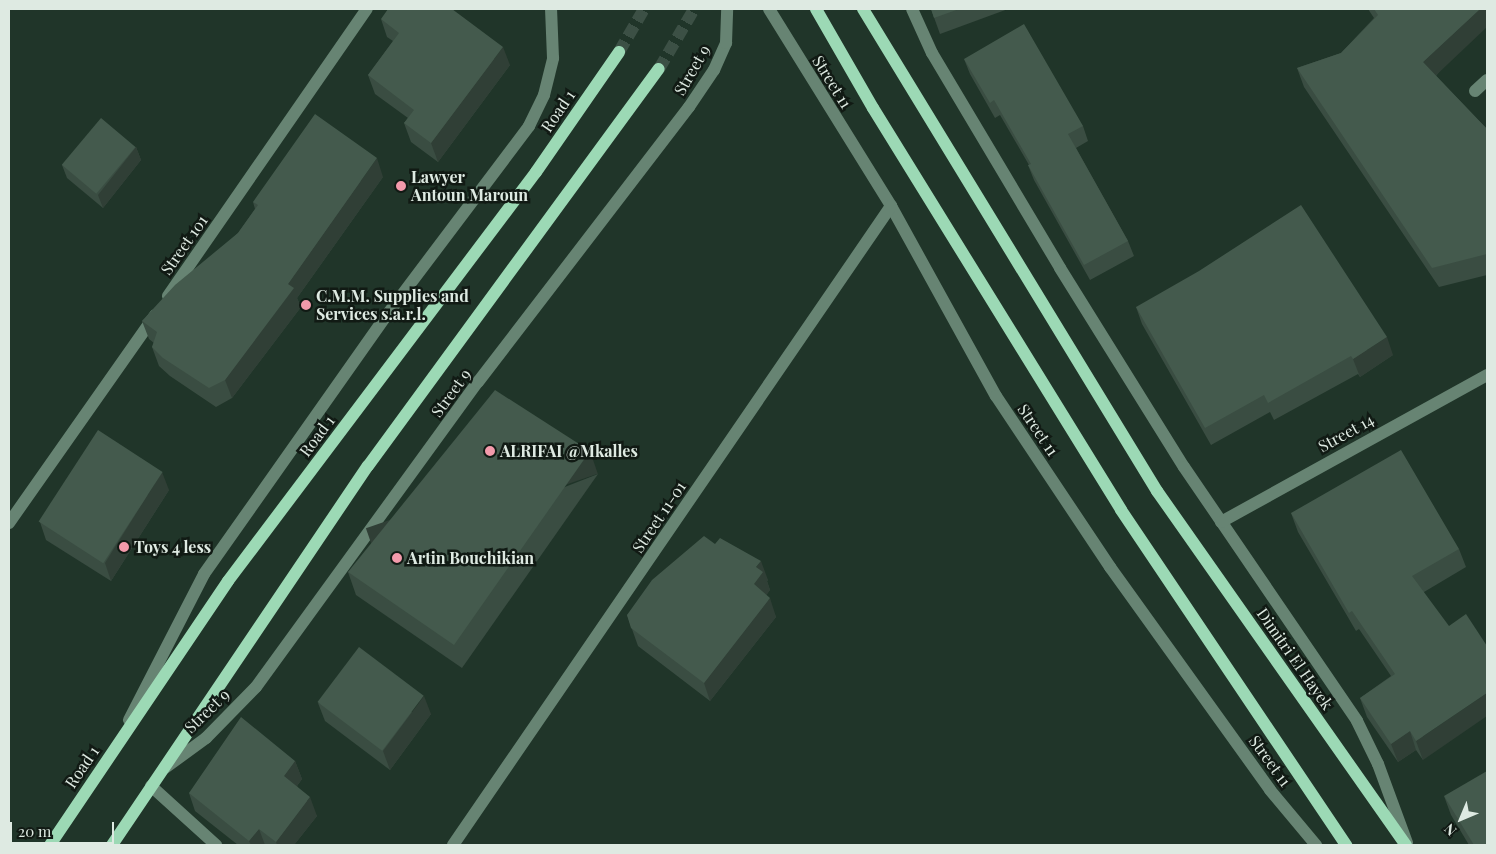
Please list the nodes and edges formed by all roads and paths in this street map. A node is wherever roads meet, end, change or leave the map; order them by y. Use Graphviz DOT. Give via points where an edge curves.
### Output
graph roads {
  1 [pos="367,9"];
  2 [pos="551,9"];
  3 [pos="726,9"];
  4 [pos="769,9"];
  5 [pos="816,9"];
  6 [pos="863,9"];
  7 [pos="912,9"];
  8 [pos="619,52"];
  9 [pos="658,70"];
  10 [pos="1487,80"];
  11 [pos="1475,91"];
  12 [pos="890,206"];
  13 [pos="1487,375"];
  14 [pos="1221,522"];
  15 [pos="9,524"];
  16 [pos="118,742"];
  17 [pos="161,771"];
  18 [pos="151,786"];
  19 [pos="50,845"];
  20 [pos="112,845"];
  21 [pos="216,845"];
  22 [pos="453,845"];
  23 [pos="1316,845"];
  24 [pos="1346,845"];
  25 [pos="1407,845"];
  1 -- 15 [label="street, Street 101"];
  2 -- 16 [label="street" via="553,58 544,95 529,126 386,316 204,574"];
  3 -- 17 [label="street, Street 9" via="726,43 714,70 689,108 478,382 256,686 206,738"];
  4 -- 12 [label="street, Street 11"];
  5 -- 24 [label="main road, Street 11" via="873,108 1121,510"];
  6 -- 25 [label="main road, Dimitri El Hayek" via="1157,491"];
  7 -- 14 [label="street" via="932,53 1060,268"];
  8 -- 16 [label="main road, Road 1" via="536,172 228,581"];
  9 -- 17 [label="main road, Street 9" via="368,466"];
  10 -- 11 [label="street"];
  12 -- 22 [label="street, Street 11-01"];
  12 -- 23 [label="street, Street 11" via="996,396 1110,567 1270,790"];
  13 -- 14 [label="street, Street 14"];
  14 -- 25 [label="street" via="1357,721 1378,764"];
  16 -- 19 [label="main road, Road 1"];
  17 -- 18 [label="main road, Street 9"];
  18 -- 20 [label="main road, Street 9"];
  18 -- 21 [label="street"];
}
